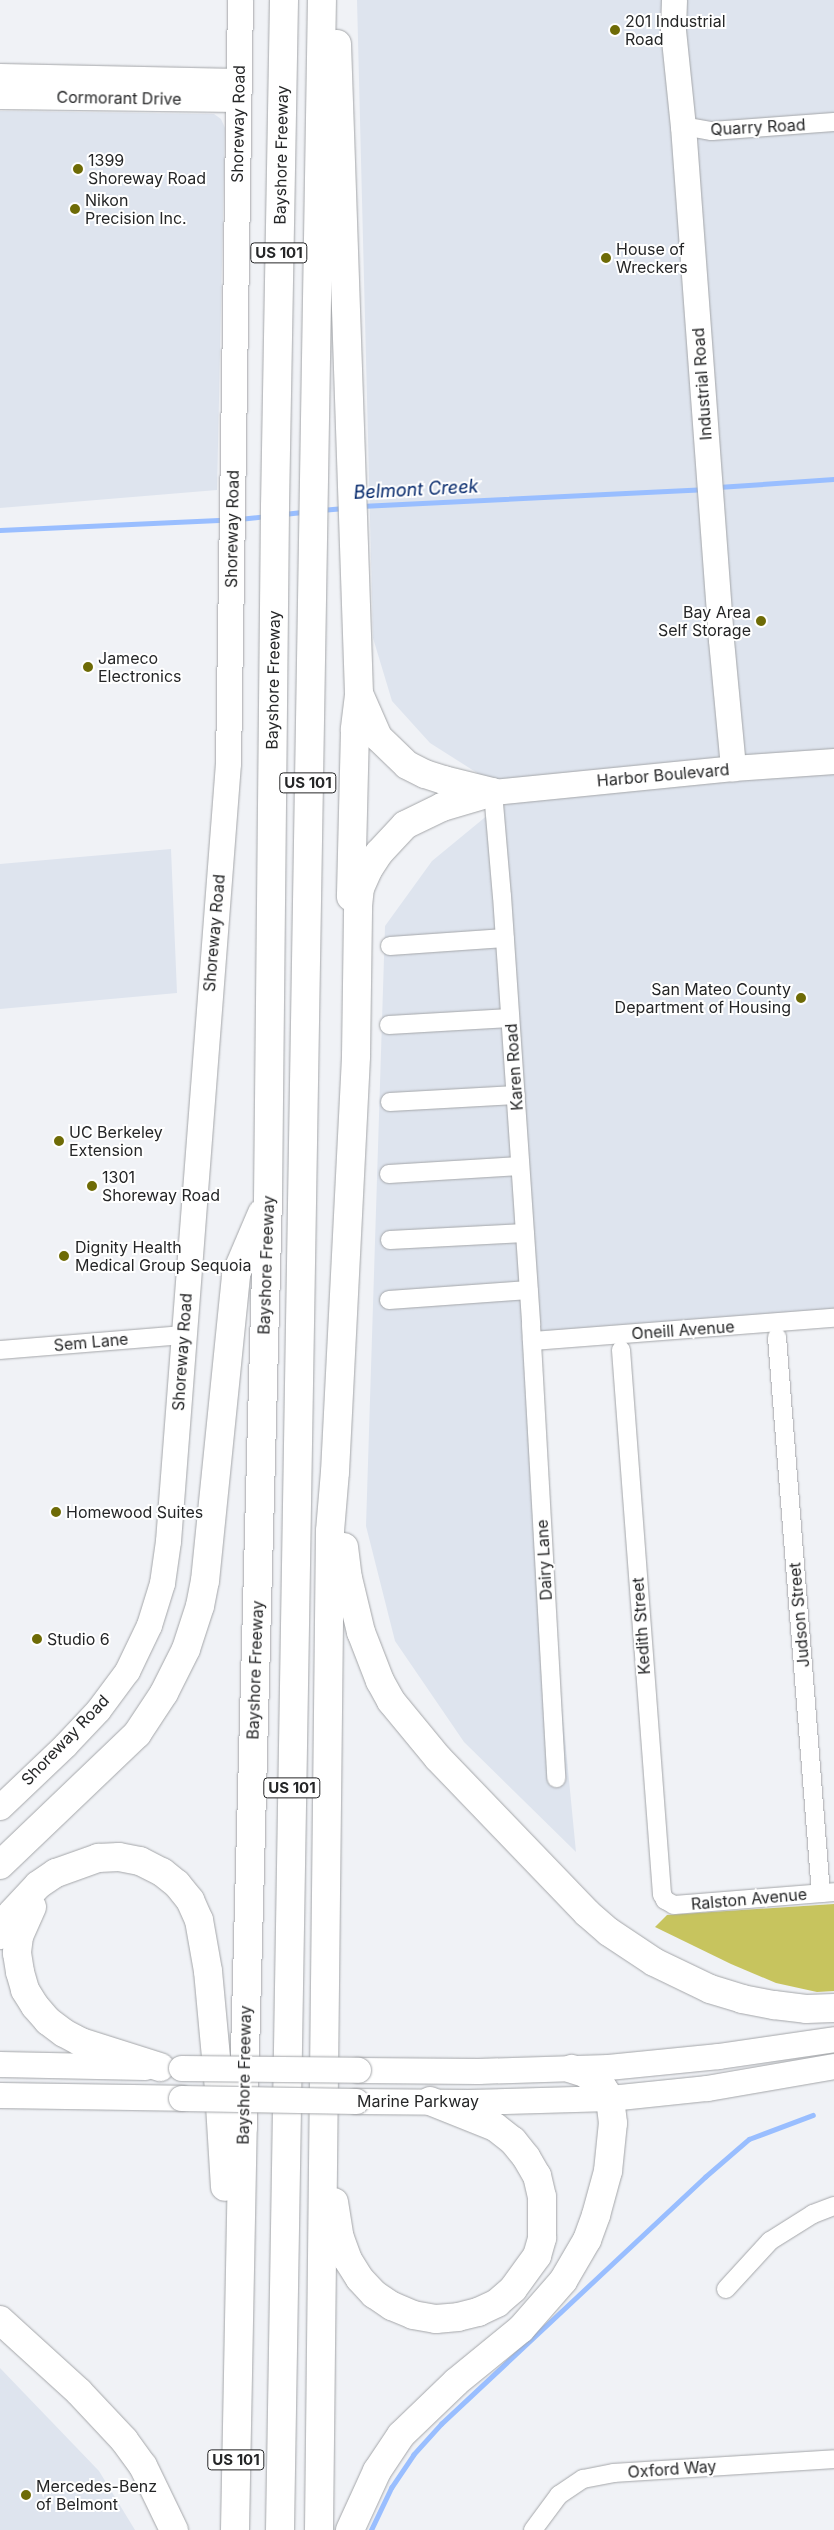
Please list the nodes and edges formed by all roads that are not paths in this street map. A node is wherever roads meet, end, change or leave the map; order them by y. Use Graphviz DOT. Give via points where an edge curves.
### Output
graph roads {
  1 [pos="240,0"];
  2 [pos="284,0"];
  3 [pos="322,0"];
  4 [pos="334,0"];
  5 [pos="674,0"];
  6 [pos="0,76"];
  7 [pos="238,90"];
  8 [pos="0,96"];
  9 [pos="834,122"];
  10 [pos="683,126"];
  11 [pos="359,695"];
  12 [pos="834,761"];
  13 [pos="733,768"];
  14 [pos="493,792"];
  15 [pos="505,938"];
  16 [pos="390,946"];
  17 [pos="510,1018"];
  18 [pos="389,1025"];
  19 [pos="356,1056"];
  20 [pos="516,1094"];
  21 [pos="390,1102"];
  22 [pos="520,1166"];
  23 [pos="389,1174"];
  24 [pos="268,1200"];
  25 [pos="525,1233"];
  26 [pos="390,1240"];
  27 [pos="529,1290"];
  28 [pos="389,1300"];
  29 [pos="834,1318"];
  30 [pos="183,1335"];
  31 [pos="777,1337"];
  32 [pos="532,1342"];
  33 [pos="0,1350"];
  34 [pos="621,1350"];
  35 [pos="335,1472"];
  36 [pos="556,1778"];
  37 [pos="0,1807"];
  38 [pos="0,1865"];
  39 [pos="69,1868"];
  40 [pos="827,1892"];
  41 [pos="665,1900"];
  42 [pos="0,1934"];
  43 [pos="834,2008"];
  44 [pos="834,2039"];
  45 [pos="0,2064"];
  46 [pos="834,2066"];
  47 [pos="171,2068"];
  48 [pos="572,2069"];
  49 [pos="0,2095"];
  50 [pos="610,2098"];
  51 [pos="430,2101"];
  52 [pos="325,2141"];
  53 [pos="834,2206"];
  54 [pos="726,2289"];
  55 [pos="0,2320"];
  56 [pos="237,2390"];
  57 [pos="834,2459"];
  58 [pos="174,2530"];
  59 [pos="235,2530"];
  60 [pos="280,2530"];
  61 [pos="319,2530"];
  62 [pos="350,2530"];
  63 [pos="533,2530"];
  1 -- 7 [label="main road, Shoreway Road"];
  2 -- 24 [label="highway, Bayshore Freeway / US 101"];
  3 -- 60 [label="highway, Bayshore Freeway / US 101"];
  4 -- 11 [label="highway" via="340,77"];
  5 -- 10 [label="main road, Industrial Road" via="673,30"];
  6 -- 7 [label="main road, Cormorant Drive"];
  7 -- 8 [label="main road, Cormorant Drive"];
  7 -- 30 [label="main road, Shoreway Road" via="228,763"];
  9 -- 10 [label="street, Quarry Road" via="712,131"];
  10 -- 13 [label="main road, Industrial Road"];
  11 -- 14 [label="highway" via="378,737 406,765 431,776"];
  11 -- 19 [label="highway" via="355,730 349,968"];
  12 -- 13 [label="main road, Harbor Boulevard"];
  13 -- 14 [label="main road, Harbor Boulevard"];
  14 -- 15 [label="street, Karen Road"];
  14 -- 19 [label="highway" via="442,807 405,825 368,870 360,888 358,906"];
  15 -- 16 [label="street"];
  15 -- 17 [label="street, Karen Road"];
  17 -- 18 [label="street"];
  17 -- 20 [label="street, Karen Road"];
  19 -- 35 [label="highway"];
  20 -- 21 [label="street"];
  20 -- 22 [label="street, Karen Road"];
  22 -- 23 [label="street"];
  22 -- 25 [label="street, Karen Road"];
  24 -- 38 [label="highway" via="236,1274 205,1581 186,1649 164,1693 137,1734"];
  24 -- 56 [label="highway, Bayshore Freeway / US 101"];
  25 -- 26 [label="street"];
  25 -- 27 [label="street, Karen Road"];
  27 -- 28 [label="street"];
  27 -- 32 [label="street, Karen Road"];
  29 -- 32 [label="street, Oneill Avenue"];
  30 -- 33 [label="street, Sem Lane"];
  30 -- 37 [label="main road, Shoreway Road" via="168,1541 162,1583 149,1625 127,1671 98,1710"];
  31 -- 40 [label="street, Judson Street"];
  32 -- 36 [label="street, Dairy Lane"];
  34 -- 41 [label="street, Kedith Street" via="660,1888"];
  35 -- 43 [label="highway" via="348,1578 361,1632 380,1681 392,1701 438,1758 588,1913 609,1932 654,1962 710,1989 742,1999 806,2009"];
  35 -- 52 [label="highway" via="330,1531"];
  39 -- 42 [label="highway" via="44,1881 24,1898"];
  39 -- 47 [label="highway" via="48,1886 25,1919 17,1953 25,1990 48,2021 64,2033 81,2042"];
  39 -- 56 [label="highway" via="98,1858 140,1861 178,1884 190,1900 198,1920 208,1972 218,2070"];
  40 -- 41 [label="street, Ralston Avenue" via="674,1905"];
  44 -- 48 [label="main road, Marine Parkway" via="682,2060"];
  45 -- 47 [label="main road, Marine Parkway"];
  46 -- 50 [label="main road, Marine Parkway" via="717,2087"];
  47 -- 48 [label="main road, Marine Parkway, bridge"];
  48 -- 50 [label="highway" via="595,2080"];
  49 -- 51 [label="main road, Marine Parkway, bridge"];
  50 -- 51 [label="main road, Marine Parkway"];
  50 -- 62 [label="highway" via="613,2123 608,2171 596,2215 575,2261 557,2288 521,2329 456,2382 401,2436 377,2470"];
  51 -- 52 [label="highway" via="495,2127 513,2141 537,2176 542,2197 542,2238 537,2256 514,2289 497,2303 478,2312 458,2318 413,2315 386,2302 360,2279 340,2238"];
  52 -- 61 [label="highway" via="322,2166"];
  53 -- 54 [label="street" via="813,2214 770,2241"];
  55 -- 58 [label="highway" via="80,2392 124,2440 143,2466"];
  56 -- 59 [label="highway, Bayshore Freeway / US 101"];
  57 -- 63 [label="street, Oxford Way" via="614,2472 583,2479 560,2495"];
}
